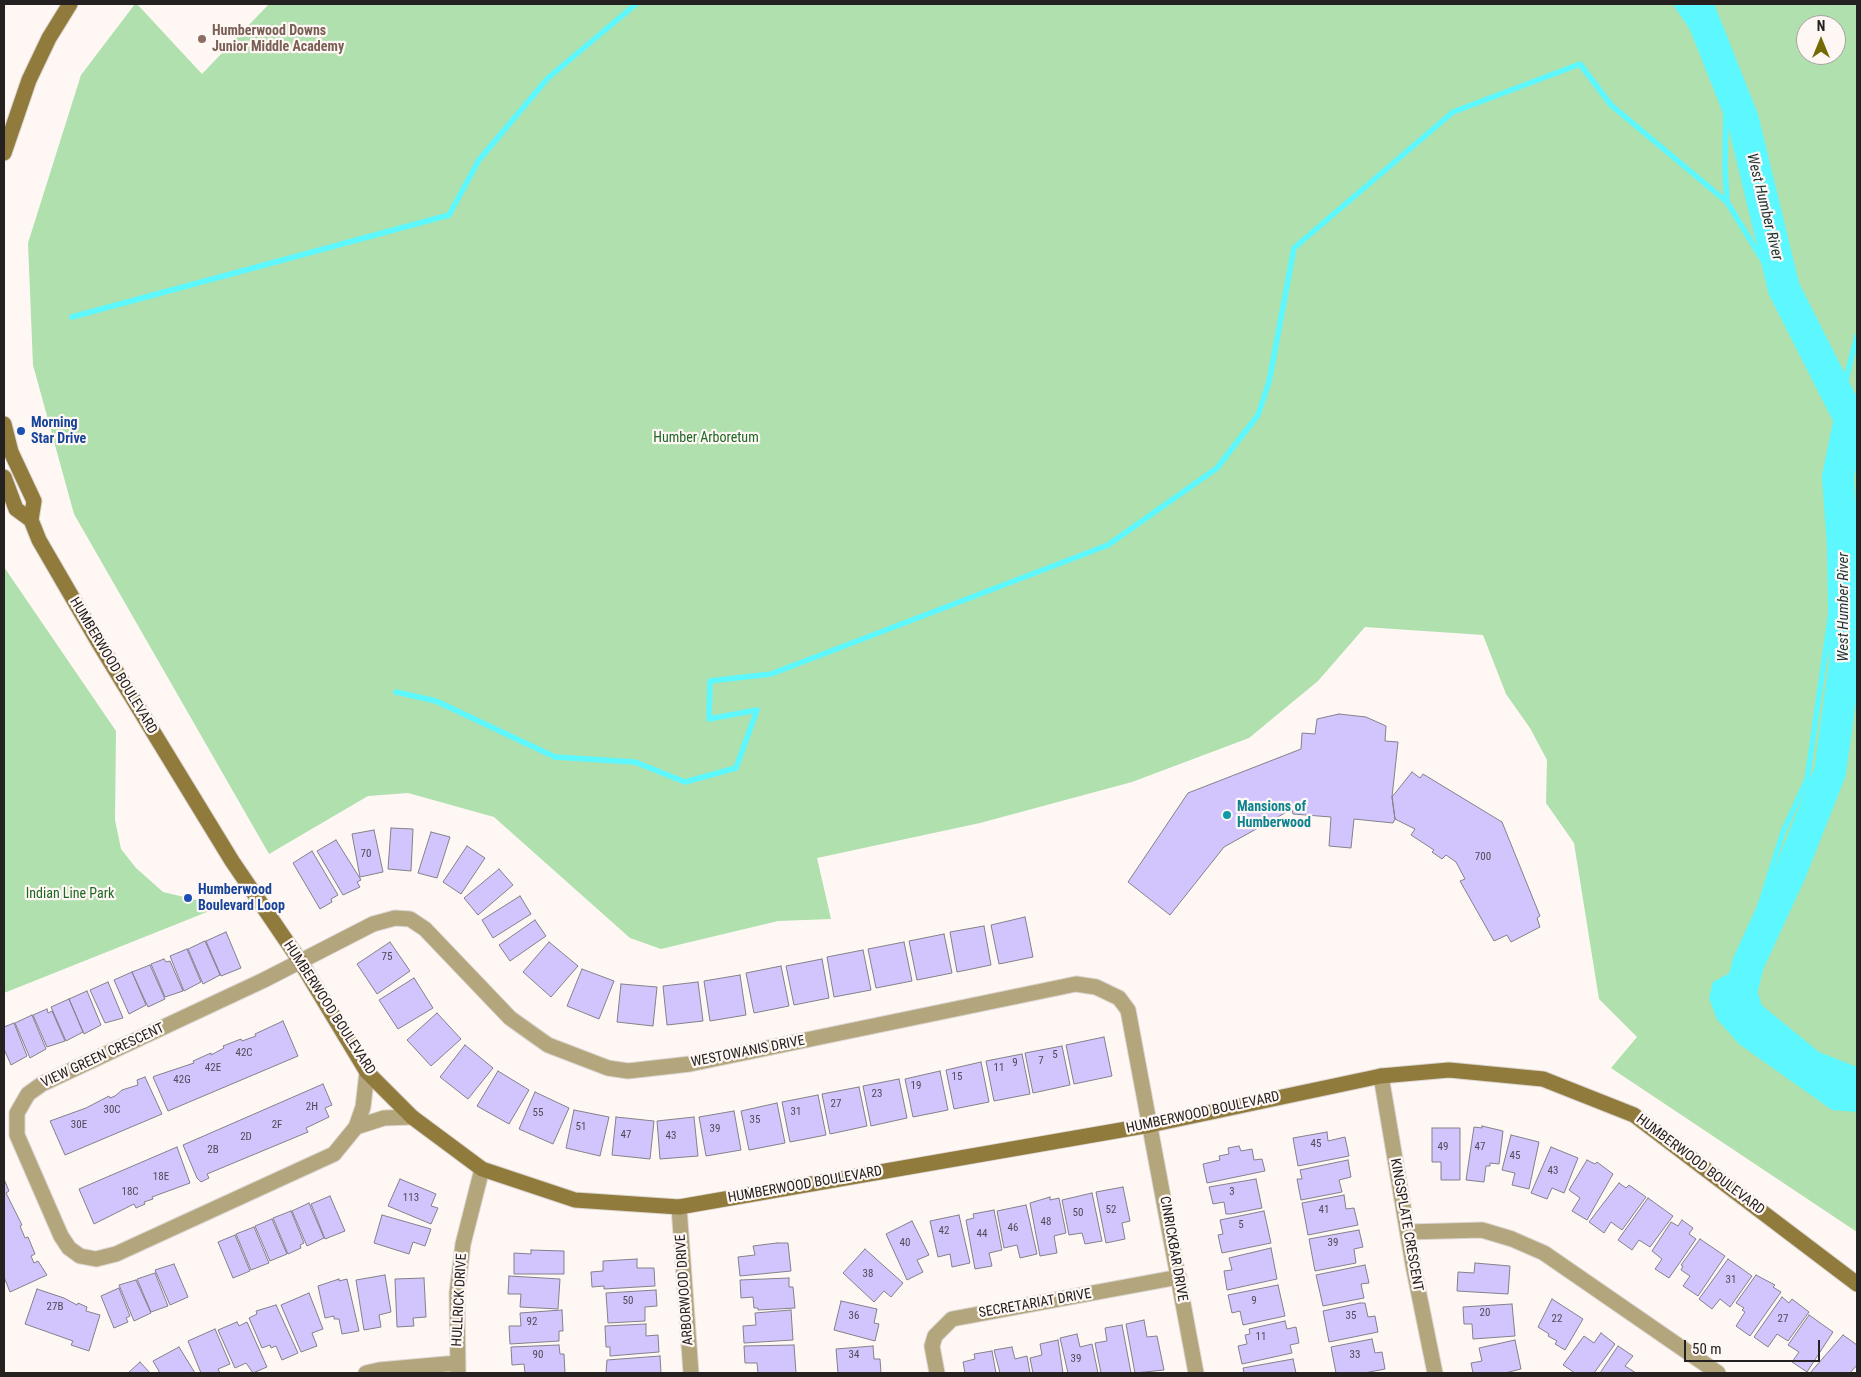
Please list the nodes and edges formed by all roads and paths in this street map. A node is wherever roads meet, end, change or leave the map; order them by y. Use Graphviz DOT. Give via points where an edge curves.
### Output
graph roads {
  1 [pos="70,4"];
  2 [pos="4,153"];
  3 [pos="4,424"];
  4 [pos="4,477"];
  5 [pos="30,520"];
  6 [pos="300,961"];
  7 [pos="367,1072"];
  8 [pos="1381,1076"];
  9 [pos="412,1118"];
  10 [pos="1150,1125"];
  11 [pos="356,1127"];
  12 [pos="482,1169"];
  13 [pos="679,1207"];
  14 [pos="1408,1232"];
  15 [pos="1179,1277"];
  16 [pos="1857,1284"];
  17 [pos="458,1368"];
  18 [pos="366,1373"];
  19 [pos="691,1373"];
  20 [pos="937,1373"];
  21 [pos="1196,1373"];
  22 [pos="1435,1373"];
  23 [pos="1718,1373"];
  1 -- 2 [label="street" via="29,80"];
  3 -- 5 [label="street, HUMBERWOOD BOULEVARD" via="11,452 34,501"];
  4 -- 5 [label="street, HUMBERWOOD BOULEVARD" via="16,508"];
  5 -- 6 [label="street, HUMBERWOOD BOULEVARD" via="97,640 232,861"];
  6 -- 7 [label="street, HUMBERWOOD BOULEVARD"];
  6 -- 10 [label="street, WESTOWANIS DRIVE" via="373,924 395,918 410,920 425,928 510,1018 548,1044 600,1065 628,1071 690,1064 1076,984 1096,987 1119,998 1128,1010"];
  6 -- 11 [label="street, VIEW GREEN CRESCENT" via="34,1089 17,1113 17,1135 69,1248 80,1256 96,1259 116,1254 319,1162 334,1154"];
  7 -- 9 [label="street, HUMBERWOOD BOULEVARD"];
  7 -- 11 [label="street, VIEW GREEN CRESCENT" via="363,1107"];
  8 -- 10 [label="street, HUMBERWOOD BOULEVARD"];
  8 -- 14 [label="street, KINGSPLATE CRESCENT"];
  8 -- 16 [label="street, HUMBERWOOD BOULEVARD" via="1449,1070 1543,1079 1634,1115"];
  9 -- 11 [label="street" via="384,1118"];
  9 -- 12 [label="street, HUMBERWOOD BOULEVARD"];
  10 -- 13 [label="street, HUMBERWOOD BOULEVARD"];
  10 -- 15 [label="street, CINRICKBAR DRIVE"];
  12 -- 13 [label="street, HUMBERWOOD BOULEVARD" via="575,1200"];
  12 -- 17 [label="street, HULLRICK DRIVE" via="463,1244 457,1293"];
  13 -- 19 [label="street, ARBORWOOD DRIVE"];
  14 -- 22 [label="street, KINGSPLATE CRESCENT"];
  14 -- 23 [label="street" via="1482,1230 1544,1253"];
  15 -- 20 [label="street, SECRETARIAT DRIVE" via="952,1320 933,1341"];
  15 -- 21 [label="street, CINRICKBAR DRIVE"];
  17 -- 18 [label="street"];
}
